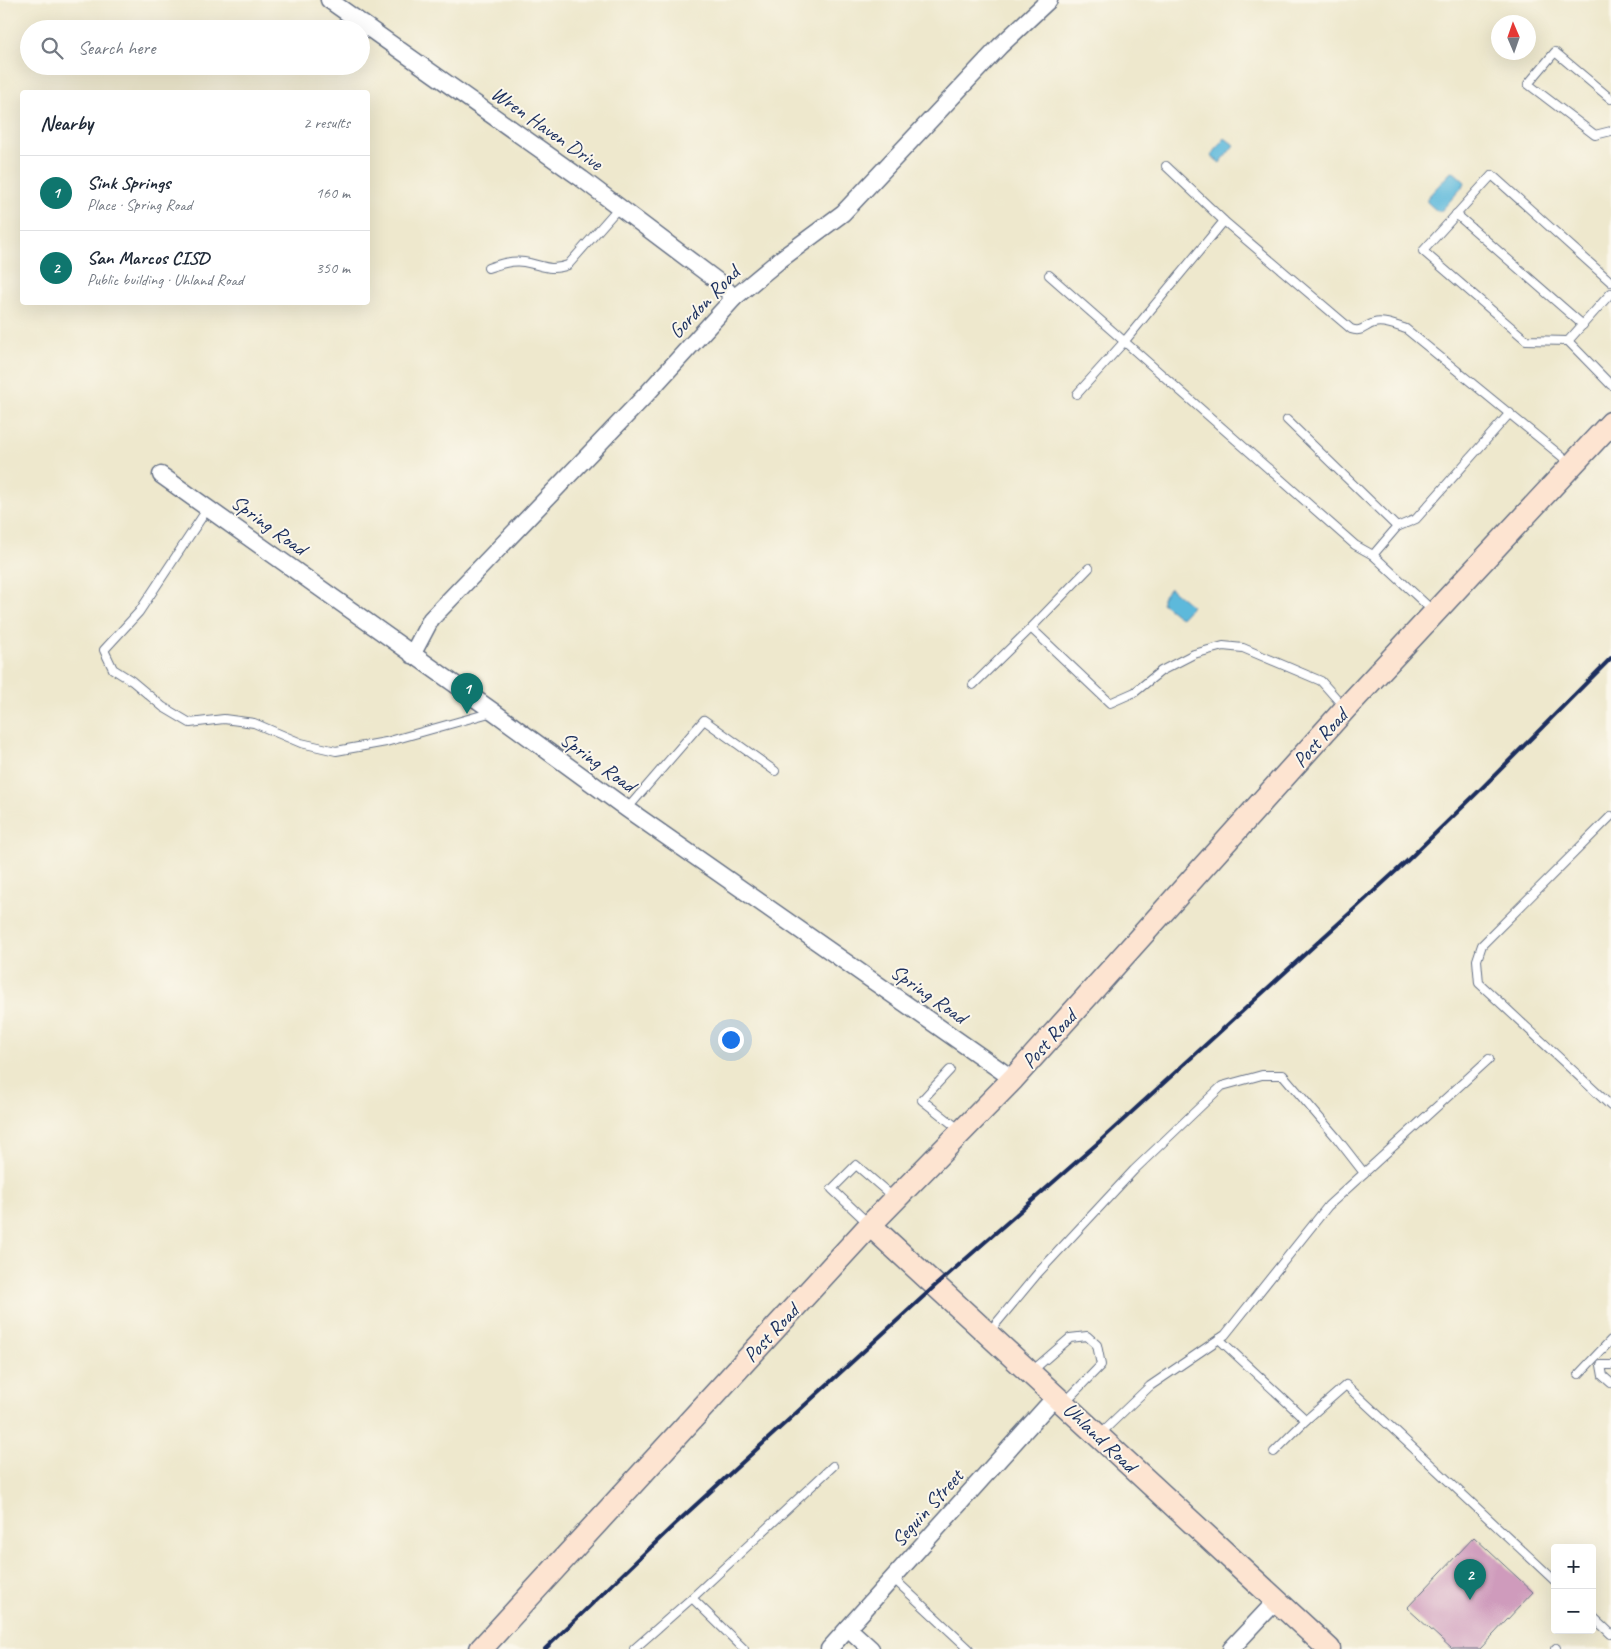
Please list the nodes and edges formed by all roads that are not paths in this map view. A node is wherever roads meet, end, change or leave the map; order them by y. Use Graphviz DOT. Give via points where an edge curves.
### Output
graph roads {
  1 [pos="330,0"];
  2 [pos="1048,0"];
  3 [pos="358,20"];
  4 [pos="370,28"];
  5 [pos="1611,99"];
  6 [pos="1611,131"];
  7 [pos="1166,166"];
  8 [pos="620,206"];
  9 [pos="1456,214"];
  10 [pos="1224,221"];
  11 [pos="488,268"];
  12 [pos="1049,275"];
  13 [pos="1611,282"];
  14 [pos="1611,293"];
  15 [pos="734,298"];
  16 [pos="1583,325"];
  17 [pos="1568,341"];
  18 [pos="1124,342"];
  19 [pos="1611,385"];
  20 [pos="1077,394"];
  21 [pos="1510,413"];
  22 [pos="1287,420"];
  23 [pos="1611,423"];
  24 [pos="1573,465"];
  25 [pos="161,475"];
  26 [pos="208,508"];
  27 [pos="1397,527"];
  28 [pos="1373,554"];
  29 [pos="1089,568"];
  30 [pos="1434,612"];
  31 [pos="1031,628"];
  32 [pos="412,655"];
  33 [pos="973,685"];
  34 [pos="1345,709"];
  35 [pos="494,712"];
  36 [pos="775,771"];
  37 [pos="627,810"];
  38 [pos="1611,816"];
  39 [pos="1608,825"];
  40 [pos="1488,1059"];
  41 [pos="950,1070"];
  42 [pos="1013,1079"];
  43 [pos="1611,1106"];
  44 [pos="961,1132"];
  45 [pos="1364,1173"];
  46 [pos="895,1200"];
  47 [pos="870,1225"];
  48 [pos="988,1333"];
  49 [pos="1219,1339"];
  50 [pos="1611,1340"];
  51 [pos="1594,1358"];
  52 [pos="1601,1365"];
  53 [pos="1611,1365"];
  54 [pos="1030,1373"];
  55 [pos="1579,1374"];
  56 [pos="1611,1383"];
  57 [pos="1060,1400"];
  58 [pos="1306,1420"];
  59 [pos="1098,1435"];
  60 [pos="1274,1452"];
  61 [pos="833,1466"];
  62 [pos="1551,1577"];
  63 [pos="892,1578"];
  64 [pos="692,1598"];
  65 [pos="1277,1600"];
  66 [pos="1596,1620"];
  67 [pos="848,1628"];
  68 [pos="1611,1634"];
  69 [pos="481,1649"];
  70 [pos="634,1649"];
  71 [pos="744,1649"];
  72 [pos="829,1649"];
  73 [pos="871,1649"];
  74 [pos="969,1649"];
  75 [pos="1232,1649"];
  76 [pos="1329,1649"];
  1 -- 3 [label="street, Wren Haven Drive"];
  2 -- 15 [label="street, Gordon Road" via="1000,46 843,213"];
  4 -- 8 [label="street, Wren Haven Drive"];
  5 -- 6 [label="lane" via="1555,52 1528,84 1595,136"];
  7 -- 10 [label="lane"];
  8 -- 11 [label="lane" via="568,265 546,268 515,262"];
  8 -- 15 [label="street, Wren Haven Drive" via="720,283"];
  9 -- 13 [label="lane" via="1492,175"];
  9 -- 16 [label="lane"];
  9 -- 17 [label="lane" via="1423,252 1526,340"];
  10 -- 18 [label="lane"];
  10 -- 21 [label="lane" via="1351,329 1363,330 1374,322 1406,329"];
  12 -- 18 [label="lane"];
  14 -- 16 [label="lane"];
  15 -- 32 [label="street, Gordon Road" via="643,398 431,618"];
  16 -- 17 [label="lane"];
  17 -- 19 [label="lane"];
  18 -- 20 [label="lane"];
  18 -- 28 [label="lane" via="1355,545"];
  21 -- 24 [label="lane"];
  21 -- 27 [label="lane" via="1416,520"];
  22 -- 27 [label="lane"];
  23 -- 24 [label="street, Post Road"];
  24 -- 30 [label="street, Post Road"];
  25 -- 26 [label="street, Spring Road"];
  26 -- 32 [label="street, Spring Road"];
  26 -- 35 [label="lane" via="139,612 104,650 113,669 164,707 190,723 224,719 254,723 301,744 336,751 386,742"];
  27 -- 28 [label="lane"];
  28 -- 30 [label="lane"];
  29 -- 31 [label="lane"];
  30 -- 34 [label="street, Post Road"];
  31 -- 33 [label="lane"];
  31 -- 34 [label="lane" via="1110,703 1135,692 1161,671 1194,654 1223,646 1243,648 1321,681"];
  32 -- 35 [label="street, Spring Road"];
  34 -- 42 [label="street, Post Road"];
  35 -- 37 [label="street, Spring Road"];
  36 -- 37 [label="lane" via="704,720"];
  37 -- 42 [label="street, Spring Road"];
  38 -- 39 [label="lane"];
  39 -- 43 [label="lane" via="1482,945 1477,960 1479,983"];
  40 -- 45 [label="lane"];
  41 -- 44 [label="lane" via="922,1100"];
  42 -- 44 [label="street, Post Road"];
  44 -- 46 [label="street, Post Road"];
  45 -- 48 [label="lane" via="1283,1075 1262,1075 1222,1086 1134,1170 1038,1273"];
  45 -- 49 [label="lane" via="1328,1206"];
  46 -- 47 [label="street, Post Road"];
  46 -- 47 [label="lane" via="856,1165 832,1189"];
  47 -- 48 [label="street, Uhland Road"];
  47 -- 69 [label="street, Post Road"];
  48 -- 54 [label="street, Uhland Road"];
  49 -- 58 [label="lane"];
  49 -- 59 [label="lane" via="1150,1386"];
  50 -- 51 [label="lane"];
  51 -- 52 [label="lane"];
  51 -- 55 [label="lane"];
  52 -- 53 [label="lane"];
  52 -- 56 [label="lane" via="1603,1376"];
  54 -- 57 [label="street, Uhland Road"];
  54 -- 57 [label="lane" via="1070,1338 1087,1336 1097,1345 1101,1365"];
  57 -- 59 [label="street, Uhland Road"];
  57 -- 63 [label="street, Seguin Street"];
  58 -- 60 [label="lane"];
  58 -- 62 [label="lane" via="1346,1385"];
  59 -- 65 [label="street, Uhland Road"];
  61 -- 64 [label="lane"];
  63 -- 67 [label="street, Seguin Street"];
  63 -- 74 [label="lane"];
  64 -- 70 [label="lane"];
  64 -- 71 [label="lane"];
  65 -- 75 [label="street"];
  65 -- 76 [label="street, Uhland Road"];
  66 -- 68 [label="lane"];
  67 -- 72 [label="street, Seguin Street"];
  67 -- 73 [label="street"];
}
